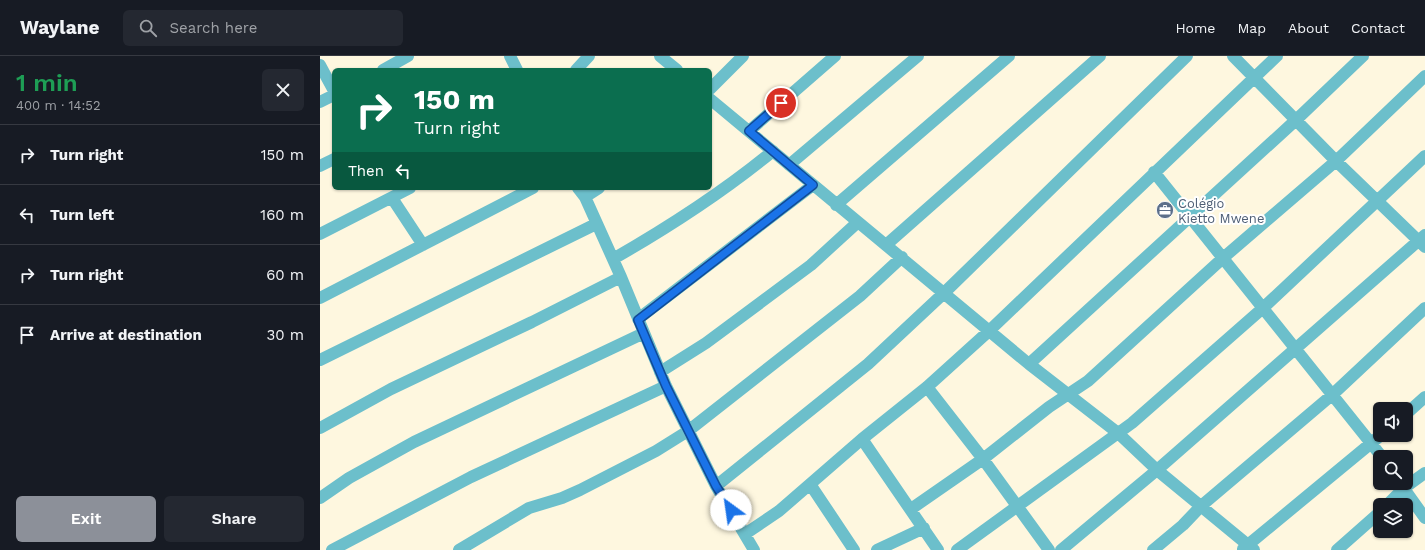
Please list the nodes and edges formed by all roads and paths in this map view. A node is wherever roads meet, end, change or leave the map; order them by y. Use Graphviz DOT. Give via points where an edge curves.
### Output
graph roads {
  1 [pos="408,56"];
  2 [pos="589,56"];
  3 [pos="743,56"];
  4 [pos="834,56"];
  5 [pos="918,56"];
  6 [pos="1009,56"];
  7 [pos="1100,56"];
  8 [pos="1187,56"];
  9 [pos="1233,56"];
  10 [pos="1277,56"];
  11 [pos="1363,56"];
  12 [pos="663,60"];
  13 [pos="320,66"];
  14 [pos="387,68"];
  15 [pos="578,68"];
  16 [pos="674,68"];
  17 [pos="1425,76"];
  18 [pos="1254,78"];
  19 [pos="332,87"];
  20 [pos="712,88"];
  21 [pos="332,96"];
  22 [pos="712,101"];
  23 [pos="320,102"];
  24 [pos="1296,120"];
  25 [pos="749,131"];
  26 [pos="774,151"];
  27 [pos="1425,156"];
  28 [pos="332,160"];
  29 [pos="1336,161"];
  30 [pos="789,165"];
  31 [pos="320,166"];
  32 [pos="1154,172"];
  33 [pos="813,185"];
  34 [pos="406,190"];
  35 [pos="529,190"];
  36 [pos="592,190"];
  37 [pos="581,193"];
  38 [pos="392,198"];
  39 [pos="1378,201"];
  40 [pos="836,205"];
  41 [pos="1190,216"];
  42 [pos="858,222"];
  43 [pos="596,224"];
  44 [pos="320,234"];
  45 [pos="1423,241"];
  46 [pos="423,245"];
  47 [pos="886,245"];
  48 [pos="902,257"];
  49 [pos="1223,258"];
  50 [pos="613,259"];
  51 [pos="621,277"];
  52 [pos="944,293"];
  53 [pos="320,298"];
  54 [pos="1263,308"];
  55 [pos="1425,308"];
  56 [pos="638,320"];
  57 [pos="989,331"];
  58 [pos="644,333"];
  59 [pos="1296,348"];
  60 [pos="320,360"];
  61 [pos="1029,364"];
  62 [pos="660,372"];
  63 [pos="666,386"];
  64 [pos="927,387"];
  65 [pos="1069,395"];
  66 [pos="1332,395"];
  67 [pos="1425,397"];
  68 [pos="1413,408"];
  69 [pos="320,428"];
  70 [pos="688,431"];
  71 [pos="1118,433"];
  72 [pos="1373,436"];
  73 [pos="862,439"];
  74 [pos="1373,442"];
  75 [pos="983,459"];
  76 [pos="1157,470"];
  77 [pos="1425,473"];
  78 [pos="1413,480"];
  79 [pos="810,484"];
  80 [pos="716,486"];
  81 [pos="1399,490"];
  82 [pos="1405,490"];
  83 [pos="320,498"];
  84 [pos="1393,498"];
  85 [pos="1017,506"];
  86 [pos="1201,506"];
  87 [pos="911,509"];
  88 [pos="1373,518"];
  89 [pos="1425,518"];
  90 [pos="924,528"];
  91 [pos="745,534"];
  92 [pos="1248,548"];
  93 [pos="332,550"];
  94 [pos="459,550"];
  95 [pos="754,550"];
  96 [pos="854,550"];
  97 [pos="877,550"];
  98 [pos="938,550"];
  99 [pos="957,550"];
  100 [pos="1049,550"];
  101 [pos="1061,550"];
  102 [pos="1153,550"];
  103 [pos="1337,550"];
  1 -- 14 [label="street"];
  2 -- 15 [label="street"];
  3 -- 20 [label="street"];
  4 -- 25 [label="street"];
  5 -- 30 [label="street"];
  6 -- 40 [label="street"];
  7 -- 47 [label="street"];
  8 -- 52 [label="street"];
  9 -- 18 [label="street"];
  10 -- 18 [label="street"];
  11 -- 24 [label="street"];
  12 -- 16 [label="street"];
  13 -- 19 [label="street"];
  17 -- 29 [label="street"];
  18 -- 24 [label="street"];
  18 -- 32 [label="street"];
  21 -- 23 [label="street"];
  22 -- 25 [label="street"];
  24 -- 29 [label="street"];
  24 -- 41 [label="street"];
  25 -- 26 [label="street"];
  26 -- 30 [label="street"];
  26 -- 50 [label="street" via="734,184 654,236"];
  27 -- 39 [label="street"];
  28 -- 31 [label="street"];
  29 -- 39 [label="street"];
  29 -- 49 [label="street"];
  30 -- 33 [label="street"];
  32 -- 41 [label="street"];
  32 -- 57 [label="street"];
  33 -- 40 [label="street"];
  33 -- 56 [label="street"];
  34 -- 38 [label="street"];
  35 -- 46 [label="street"];
  36 -- 37 [label="street"];
  37 -- 43 [label="street"];
  38 -- 44 [label="street"];
  38 -- 46 [label="street"];
  39 -- 45 [label="street"];
  39 -- 54 [label="street"];
  40 -- 42 [label="street"];
  41 -- 49 [label="street"];
  41 -- 61 [label="street"];
  42 -- 47 [label="street"];
  42 -- 62 [label="street" via="811,265 706,343"];
  43 -- 50 [label="street"];
  43 -- 60 [label="street"];
  45 -- 59 [label="street"];
  46 -- 53 [label="street"];
  47 -- 48 [label="street"];
  48 -- 52 [label="street"];
  48 -- 70 [label="street" via="860,296"];
  49 -- 54 [label="street"];
  49 -- 65 [label="street" via="1088,381"];
  50 -- 51 [label="street"];
  51 -- 56 [label="street"];
  51 -- 69 [label="street" via="391,389"];
  52 -- 57 [label="street"];
  52 -- 80 [label="street" via="868,364"];
  54 -- 59 [label="street"];
  54 -- 71 [label="street"];
  55 -- 66 [label="street"];
  56 -- 58 [label="street"];
  57 -- 61 [label="street"];
  57 -- 64 [label="street"];
  58 -- 62 [label="street"];
  58 -- 83 [label="street" via="414,442 349,478"];
  59 -- 66 [label="street"];
  59 -- 76 [label="street"];
  61 -- 65 [label="street"];
  62 -- 63 [label="street"];
  63 -- 70 [label="street"];
  63 -- 93 [label="street" via="471,477"];
  64 -- 73 [label="street"];
  64 -- 75 [label="street"];
  65 -- 71 [label="street"];
  65 -- 75 [label="street" via="1049,407"];
  66 -- 72 [label="street"];
  66 -- 86 [label="street"];
  67 -- 68 [label="street"];
  70 -- 80 [label="street"];
  70 -- 94 [label="street" via="656,451 580,490 529,508"];
  71 -- 76 [label="street"];
  71 -- 85 [label="street"];
  73 -- 79 [label="street"];
  73 -- 87 [label="street"];
  74 -- 92 [label="street"];
  75 -- 85 [label="street"];
  75 -- 87 [label="street"];
  76 -- 86 [label="street"];
  76 -- 101 [label="street"];
  77 -- 78 [label="street"];
  79 -- 91 [label="street" via="779,511"];
  79 -- 96 [label="street"];
  80 -- 91 [label="street"];
  81 -- 84 [label="street"];
  82 -- 89 [label="street"];
  85 -- 99 [label="street"];
  85 -- 100 [label="street"];
  86 -- 92 [label="street"];
  86 -- 102 [label="street"];
  87 -- 90 [label="street"];
  88 -- 103 [label="street"];
  90 -- 97 [label="street"];
  90 -- 98 [label="street"];
  91 -- 95 [label="street"];
}
